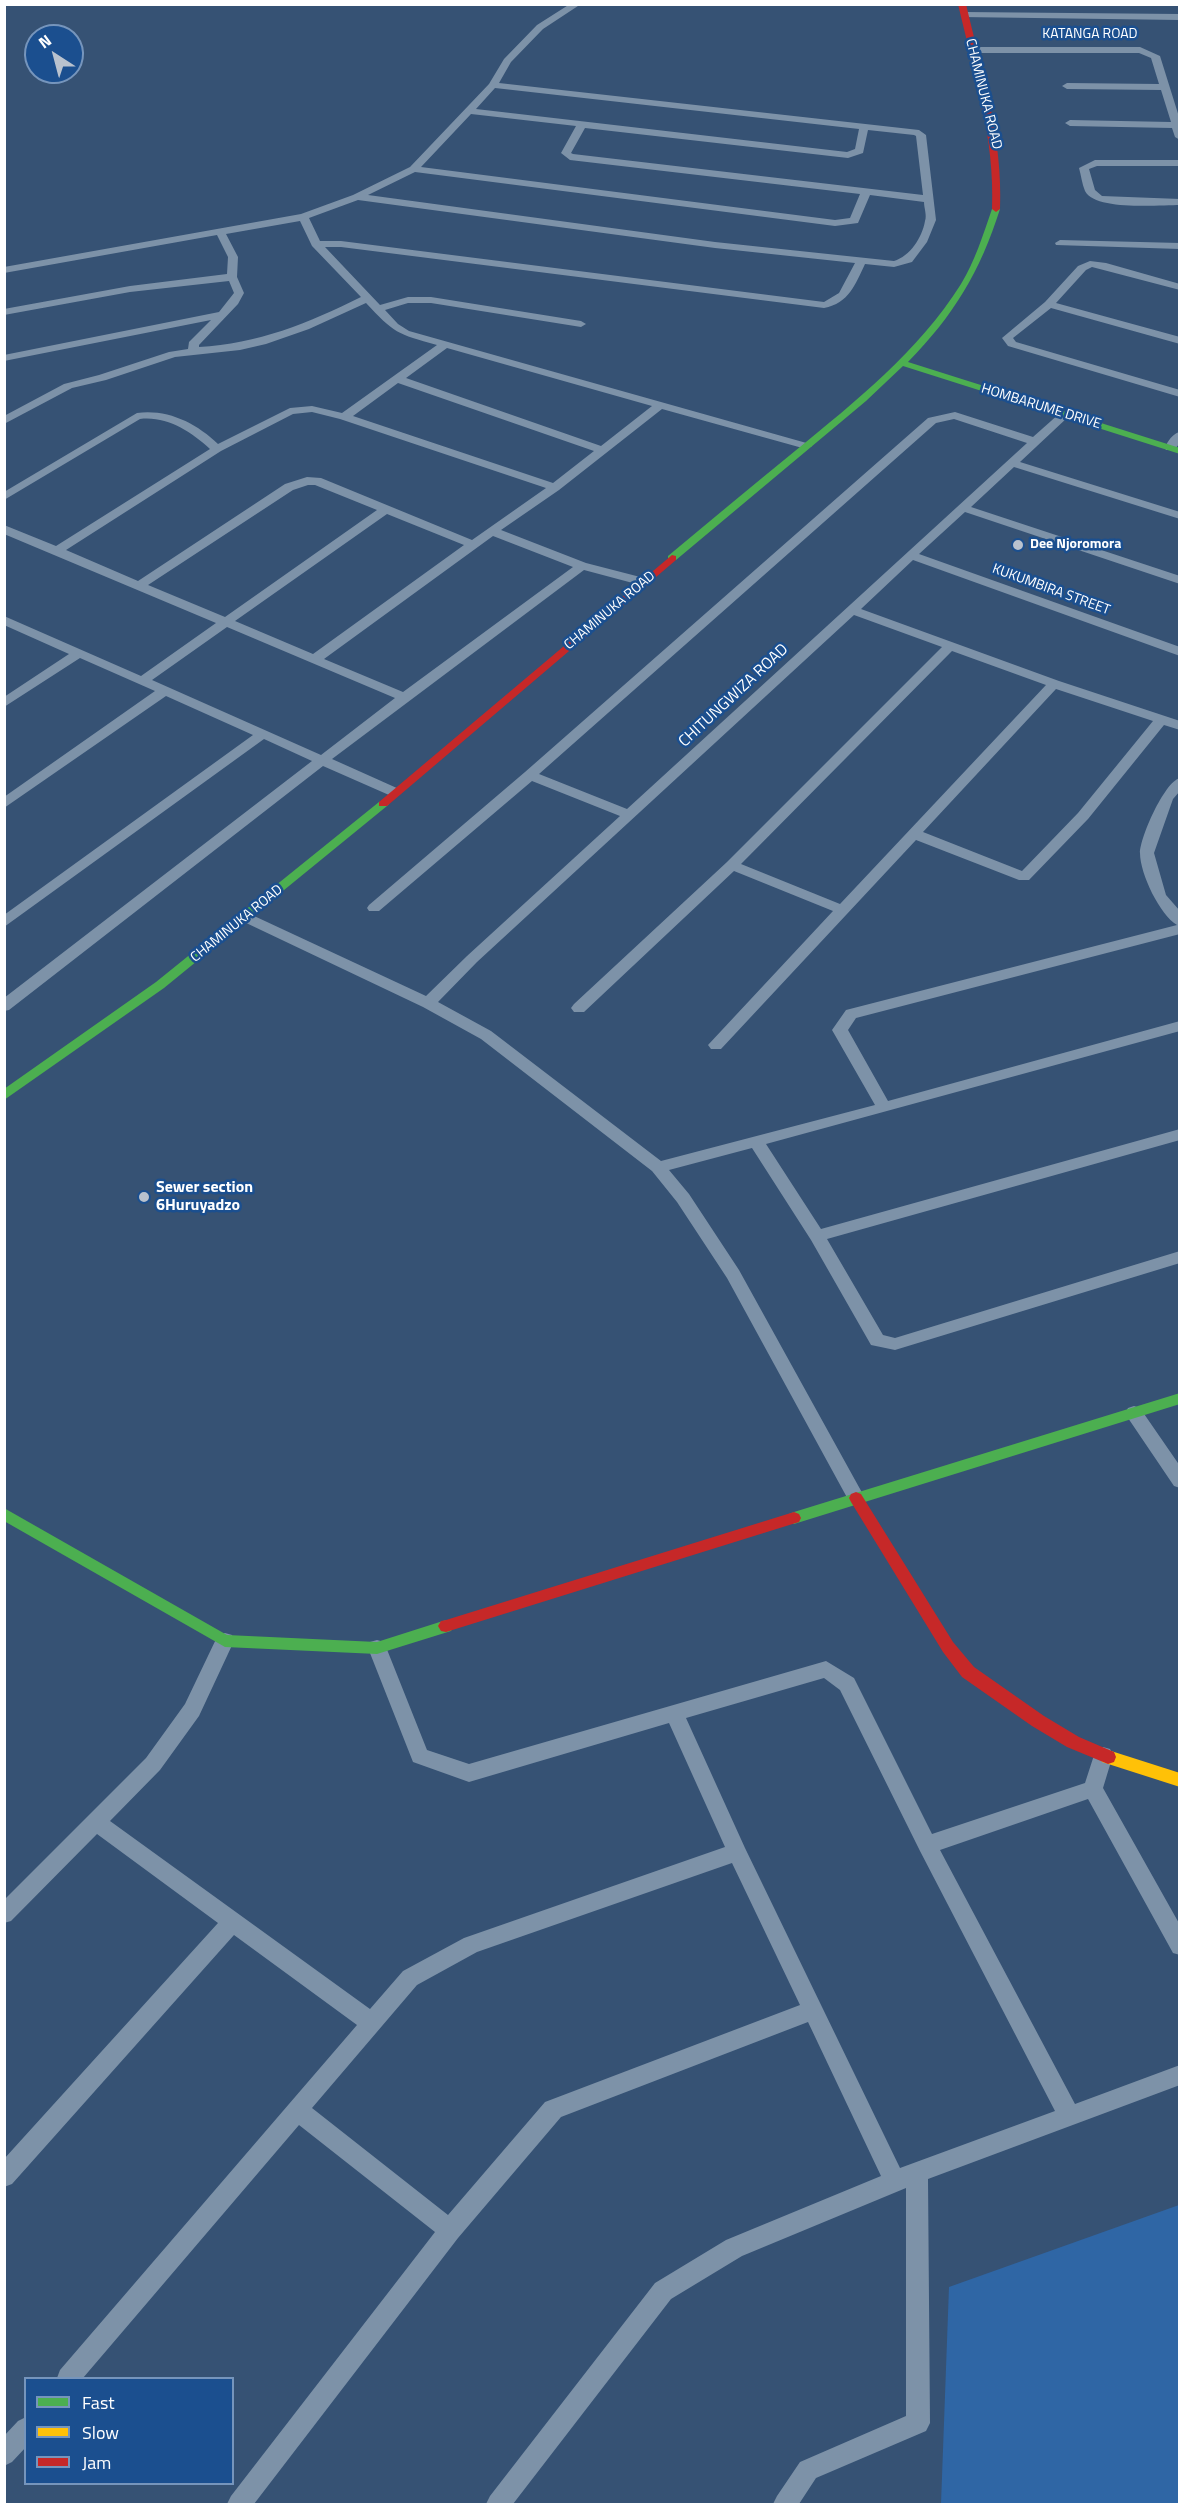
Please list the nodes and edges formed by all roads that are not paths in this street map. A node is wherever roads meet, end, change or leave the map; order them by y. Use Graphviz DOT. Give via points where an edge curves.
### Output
graph roads {
  1 [pos="577,4"];
  2 [pos="963,10"];
  3 [pos="1179,17"];
  4 [pos="974,50"];
  5 [pos="493,85"];
  6 [pos="1067,86"];
  7 [pos="1163,87"];
  8 [pos="1175,107"];
  9 [pos="468,111"];
  10 [pos="1070,123"];
  11 [pos="1175,125"];
  12 [pos="582,126"];
  13 [pos="864,126"];
  14 [pos="1179,137"];
  15 [pos="1179,163"];
  16 [pos="414,169"];
  17 [pos="866,192"];
  18 [pos="357,197"];
  19 [pos="927,199"];
  20 [pos="1179,202"];
  21 [pos="303,217"];
  22 [pos="220,231"];
  23 [pos="1060,243"];
  24 [pos="316,244"];
  25 [pos="1179,246"];
  26 [pos="861,261"];
  27 [pos="4,270"];
  28 [pos="232,277"];
  29 [pos="1179,287"];
  30 [pos="367,298"];
  31 [pos="1049,304"];
  32 [pos="379,308"];
  33 [pos="4,312"];
  34 [pos="223,314"];
  35 [pos="581,324"];
  36 [pos="1179,341"];
  37 [pos="446,344"];
  38 [pos="195,351"];
  39 [pos="4,358"];
  40 [pos="902,363"];
  41 [pos="397,379"];
  42 [pos="1179,394"];
  43 [pos="660,405"];
  44 [pos="1064,415"];
  45 [pos="344,417"];
  46 [pos="4,421"];
  47 [pos="1179,435"];
  48 [pos="1034,441"];
  49 [pos="806,446"];
  50 [pos="217,449"];
  51 [pos="1174,449"];
  52 [pos="602,450"];
  53 [pos="1012,463"];
  54 [pos="555,487"];
  55 [pos="4,497"];
  56 [pos="964,508"];
  57 [pos="385,510"];
  58 [pos="1179,516"];
  59 [pos="4,529"];
  60 [pos="492,531"];
  61 [pos="472,544"];
  62 [pos="58,550"];
  63 [pos="912,556"];
  64 [pos="582,566"];
  65 [pos="1179,580"];
  66 [pos="644,582"];
  67 [pos="140,585"];
  68 [pos="852,610"];
  69 [pos="4,620"];
  70 [pos="224,622"];
  71 [pos="950,646"];
  72 [pos="1179,652"];
  73 [pos="79,653"];
  74 [pos="314,660"];
  75 [pos="142,681"];
  76 [pos="1054,684"];
  77 [pos="163,692"];
  78 [pos="404,697"];
  79 [pos="4,703"];
  80 [pos="1161,720"];
  81 [pos="1179,726"];
  82 [pos="261,735"];
  83 [pos="323,761"];
  84 [pos="530,775"];
  85 [pos="1179,782"];
  86 [pos="394,792"];
  87 [pos="4,804"];
  88 [pos="630,815"];
  89 [pos="915,834"];
  90 [pos="732,865"];
  91 [pos="374,908"];
  92 [pos="843,910"];
  93 [pos="247,918"];
  94 [pos="1179,921"];
  95 [pos="4,922"];
  96 [pos="1179,929"];
  97 [pos="428,1003"];
  98 [pos="4,1006"];
  99 [pos="579,1008"];
  100 [pos="1179,1026"];
  101 [pos="716,1045"];
  102 [pos="4,1096"];
  103 [pos="884,1108"];
  104 [pos="1179,1134"];
  105 [pos="758,1143"];
  106 [pos="658,1167"];
  107 [pos="817,1236"];
  108 [pos="1179,1257"];
  109 [pos="1179,1398"];
  110 [pos="1134,1413"];
  111 [pos="1179,1480"];
  112 [pos="856,1498"];
  113 [pos="4,1514"];
  114 [pos="225,1641"];
  115 [pos="377,1648"];
  116 [pos="674,1712"];
  117 [pos="1103,1755"];
  118 [pos="1179,1780"];
  119 [pos="1093,1789"];
  120 [pos="96,1822"];
  121 [pos="927,1845"];
  122 [pos="737,1852"];
  123 [pos="4,1914"];
  124 [pos="232,1922"];
  125 [pos="1179,1946"];
  126 [pos="813,2010"];
  127 [pos="373,2024"];
  128 [pos="1179,2074"];
  129 [pos="296,2109"];
  130 [pos="1070,2117"];
  131 [pos="917,2173"];
  132 [pos="4,2176"];
  133 [pos="895,2181"];
  134 [pos="450,2230"];
  135 [pos="70,2377"];
  136 [pos="24,2431"];
  137 [pos="4,2454"];
  138 [pos="239,2505"];
  139 [pos="498,2505"];
  140 [pos="785,2505"];
  1 -- 5 [label="street" via="540,27 507,61"];
  2 -- 3 [label="street"];
  2 -- 4 [label="main road, CHAMINUKA ROAD"];
  4 -- 7 [label="street, KATANGA ROAD" via="1144,51 1155,56"];
  4 -- 40 [label="main road, CHAMINUKA ROAD" via="998,149 998,203 968,280 934,328"];
  5 -- 9 [label="street"];
  5 -- 13 [label="street"];
  6 -- 7 [label="street"];
  7 -- 8 [label="street, KATANGA ROAD"];
  8 -- 11 [label="street, KATANGA ROAD"];
  9 -- 12 [label="street"];
  9 -- 16 [label="street"];
  10 -- 11 [label="street"];
  11 -- 14 [label="street, KATANGA ROAD"];
  12 -- 13 [label="street" via="848,155 860,151"];
  12 -- 17 [label="street" via="566,153 570,158"];
  13 -- 19 [label="street" via="921,135"];
  15 -- 20 [label="street" via="1095,163 1084,168 1090,190 1104,200"];
  16 -- 17 [label="street" via="835,223 854,221"];
  16 -- 18 [label="street"];
  17 -- 19 [label="street"];
  18 -- 21 [label="street"];
  18 -- 26 [label="street"];
  19 -- 26 [label="street" via="929,229 908,260 894,264"];
  21 -- 22 [label="street"];
  21 -- 24 [label="street"];
  22 -- 27 [label="street"];
  22 -- 28 [label="street" via="233,257"];
  23 -- 25 [label="street"];
  24 -- 26 [label="street" via="824,305 842,299"];
  24 -- 30 [label="street"];
  28 -- 33 [label="street" via="130,289"];
  28 -- 34 [label="street" via="239,293"];
  29 -- 31 [label="street" via="1090,264"];
  30 -- 32 [label="street"];
  30 -- 38 [label="street" via="295,331 224,351"];
  31 -- 36 [label="street"];
  31 -- 42 [label="street" via="1009,335 1008,341"];
  32 -- 35 [label="street" via="408,300 431,300"];
  32 -- 37 [label="street" via="399,330"];
  34 -- 38 [label="street" via="193,344"];
  34 -- 39 [label="street"];
  37 -- 41 [label="street"];
  37 -- 43 [label="street"];
  38 -- 46 [label="street" via="68,386"];
  40 -- 44 [label="main road, HOMBARUME DRIVE"];
  40 -- 49 [label="main road, CHAMINUKA ROAD"];
  41 -- 45 [label="street"];
  41 -- 52 [label="street"];
  43 -- 49 [label="street"];
  43 -- 52 [label="street"];
  44 -- 48 [label="street, CHITUNGWIZA ROAD"];
  44 -- 51 [label="main road, HOMBARUME DRIVE"];
  45 -- 50 [label="street" via="297,409"];
  45 -- 54 [label="street"];
  47 -- 51 [label="street"];
  48 -- 53 [label="street, CHITUNGWIZA ROAD"];
  48 -- 84 [label="street" via="955,415 932,420"];
  49 -- 66 [label="main road, CHAMINUKA ROAD"];
  50 -- 55 [label="street" via="198,432 159,415 137,416"];
  50 -- 62 [label="street"];
  52 -- 54 [label="street"];
  53 -- 56 [label="street, CHITUNGWIZA ROAD"];
  53 -- 58 [label="street"];
  54 -- 60 [label="street"];
  56 -- 63 [label="street, CHITUNGWIZA ROAD"];
  56 -- 65 [label="street"];
  57 -- 61 [label="street"];
  57 -- 67 [label="street" via="317,482 298,483"];
  57 -- 70 [label="street"];
  59 -- 62 [label="street"];
  60 -- 61 [label="street"];
  60 -- 64 [label="street"];
  61 -- 74 [label="street"];
  62 -- 67 [label="street"];
  63 -- 68 [label="street, CHITUNGWIZA ROAD"];
  63 -- 72 [label="street, KUKUMBIRA STREET"];
  64 -- 66 [label="street"];
  64 -- 78 [label="street"];
  66 -- 86 [label="main road, CHAMINUKA ROAD"];
  67 -- 70 [label="street"];
  68 -- 71 [label="street"];
  68 -- 88 [label="street, CHITUNGWIZA ROAD"];
  69 -- 73 [label="street"];
  70 -- 74 [label="street"];
  70 -- 75 [label="street"];
  71 -- 76 [label="street"];
  71 -- 90 [label="street"];
  73 -- 75 [label="street"];
  73 -- 79 [label="street"];
  74 -- 78 [label="street"];
  75 -- 77 [label="street"];
  76 -- 80 [label="street"];
  76 -- 89 [label="street"];
  77 -- 82 [label="street"];
  77 -- 87 [label="street"];
  78 -- 83 [label="street"];
  80 -- 81 [label="street"];
  80 -- 89 [label="street" via="1083,816 1024,877"];
  82 -- 83 [label="street"];
  82 -- 95 [label="street"];
  83 -- 86 [label="street"];
  83 -- 98 [label="street"];
  84 -- 88 [label="street"];
  84 -- 91 [label="street"];
  85 -- 94 [label="street" via="1166,798 1147,853 1159,896"];
  86 -- 93 [label="main road, CHAMINUKA ROAD"];
  88 -- 97 [label="street, CHITUNGWIZA ROAD"];
  89 -- 92 [label="street"];
  90 -- 92 [label="street"];
  90 -- 99 [label="street"];
  92 -- 101 [label="street"];
  93 -- 97 [label="street"];
  93 -- 102 [label="main road, CHAMINUKA ROAD" via="137,1004"];
  96 -- 103 [label="street" via="851,1014 840,1030"];
  97 -- 106 [label="street" via="486,1035"];
  100 -- 103 [label="street"];
  103 -- 105 [label="street"];
  104 -- 107 [label="street"];
  105 -- 106 [label="street"];
  105 -- 107 [label="street"];
  106 -- 112 [label="street" via="733,1275"];
  107 -- 108 [label="street" via="877,1340 895,1344"];
  109 -- 110 [label="main road"];
  110 -- 111 [label="street"];
  110 -- 112 [label="main road"];
  112 -- 115 [label="main road"];
  112 -- 117 [label="main road" via="948,1647 968,1672 1038,1721"];
  113 -- 114 [label="main road"];
  114 -- 115 [label="main road"];
  114 -- 120 [label="street" via="192,1710 153,1764"];
  115 -- 116 [label="street" via="420,1756 469,1773"];
  116 -- 121 [label="street" via="826,1669 847,1684"];
  116 -- 122 [label="street"];
  117 -- 118 [label="main road"];
  117 -- 119 [label="street"];
  119 -- 121 [label="street"];
  119 -- 125 [label="street"];
  120 -- 123 [label="street"];
  120 -- 124 [label="street"];
  121 -- 130 [label="street"];
  122 -- 126 [label="street"];
  122 -- 127 [label="street" via="471,1945 410,1978"];
  124 -- 127 [label="street"];
  124 -- 132 [label="street"];
  126 -- 133 [label="street"];
  126 -- 134 [label="street" via="553,2109"];
  127 -- 129 [label="street"];
  128 -- 130 [label="street"];
  129 -- 134 [label="street"];
  129 -- 135 [label="street"];
  130 -- 131 [label="street"];
  131 -- 133 [label="street"];
  131 -- 140 [label="street" via="918,2423 808,2470"];
  133 -- 139 [label="street" via="734,2248 663,2291"];
  134 -- 138 [label="street"];
  136 -- 137 [label="street"];
}
